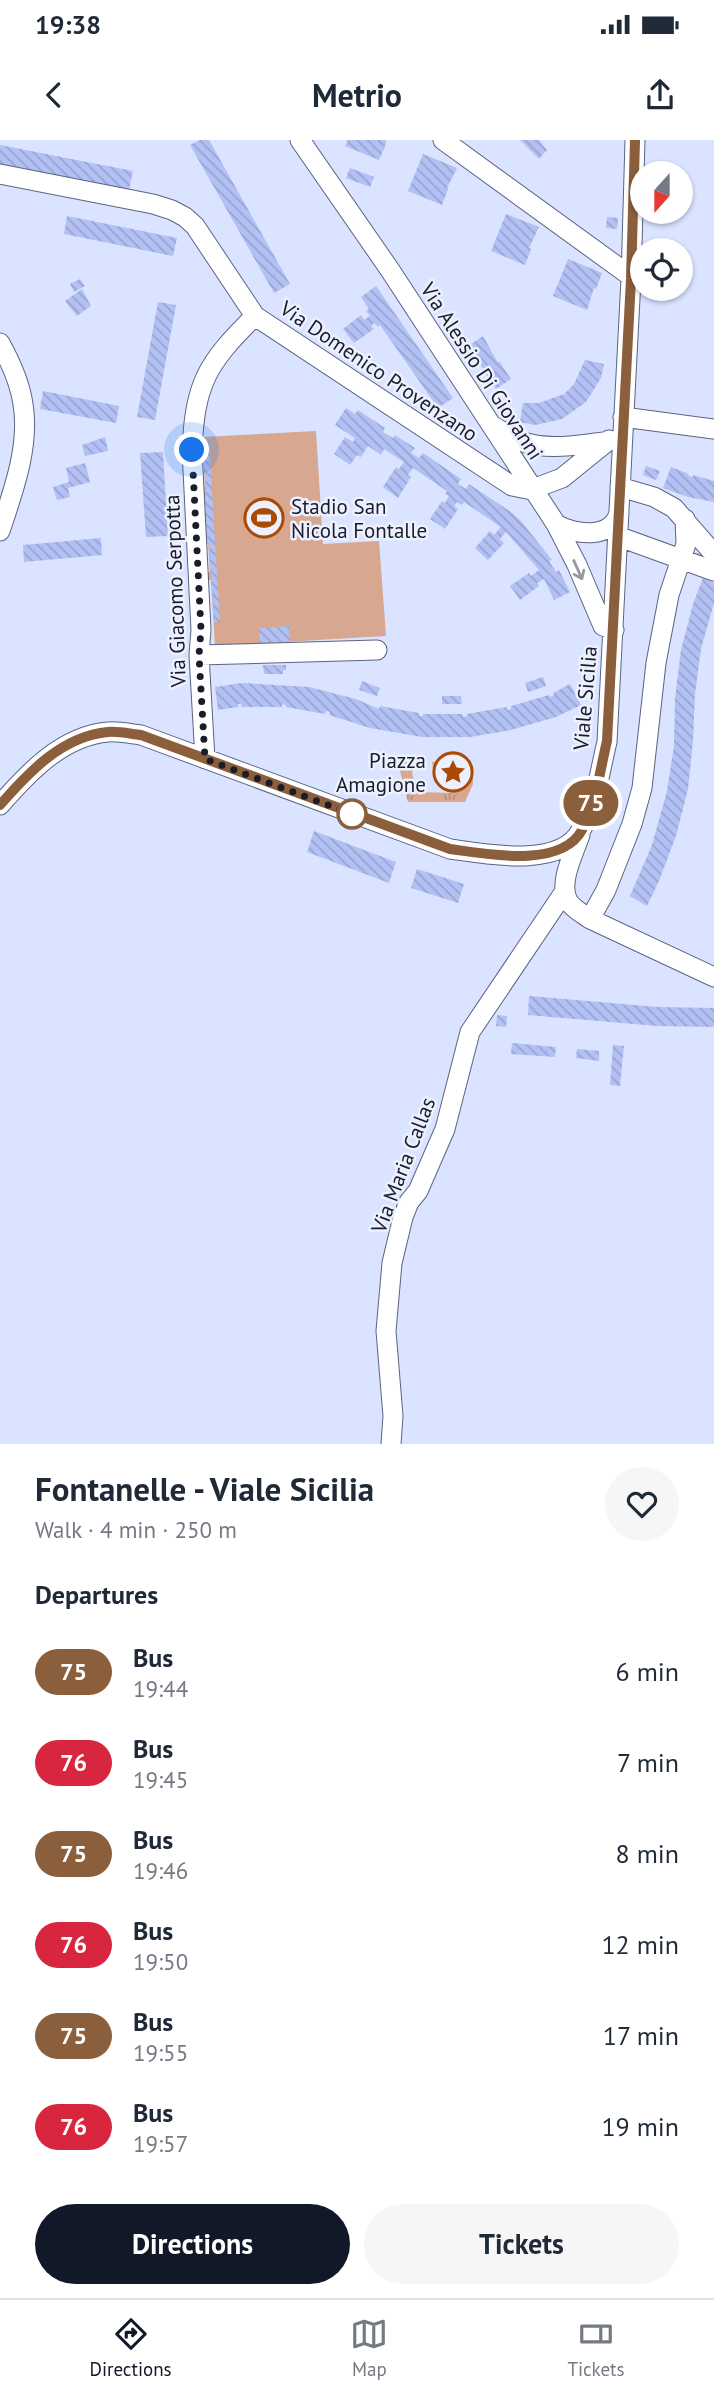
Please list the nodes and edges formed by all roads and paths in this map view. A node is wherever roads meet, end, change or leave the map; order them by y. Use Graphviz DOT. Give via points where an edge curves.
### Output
graph roads {
  1 [pos="300,140"];
  2 [pos="443,140"];
  3 [pos="635,140"];
  4 [pos="0,174"];
  5 [pos="632,238"];
  6 [pos="630,277"];
  7 [pos="630,290"];
  8 [pos="255,316"];
  9 [pos="0,343"];
  10 [pos="492,426"];
  11 [pos="714,429"];
  12 [pos="617,431"];
  13 [pos="620,487"];
  14 [pos="535,488"];
  15 [pos="619,513"];
  16 [pos="685,519"];
  17 [pos="556,524"];
  18 [pos="0,531"];
  19 [pos="617,536"];
  20 [pos="714,554"];
  21 [pos="681,559"];
  22 [pos="714,571"];
  23 [pos="614,630"];
  24 [pos="377,650"];
  25 [pos="199,655"];
  26 [pos="205,759"];
  27 [pos="0,805"];
  28 [pos="581,831"];
  29 [pos="565,891"];
  30 [pos="590,919"];
  31 [pos="714,977"];
  32 [pos="391,1444"];
  1 -- 10 [label="street, Via Alessio Di Giovanni"];
  2 -- 6 [label="street"];
  3 -- 5 [label="street, Viale Sicilia"];
  4 -- 8 [label="street, Via Domenico Provenzano" via="153,204 186,217"];
  7 -- 12 [label="street, Viale Sicilia"];
  8 -- 14 [label="street, Via Domenico Provenzano" via="512,486"];
  8 -- 25 [label="street, Via Giacomo Serpotta" via="207,372 195,406 192,450"];
  9 -- 18 [label="street" via="23,404 19,470"];
  10 -- 12 [label="street" via="517,440 562,447"];
  10 -- 14 [label="street, Via Alessio Di Giovanni"];
  11 -- 12 [label="street"];
  12 -- 13 [label="street, Viale Sicilia"];
  12 -- 14 [label="street" via="562,478"];
  13 -- 15 [label="street, Viale Sicilia"];
  13 -- 16 [label="street" via="654,497"];
  14 -- 17 [label="street, Via Alessio Di Giovanni"];
  15 -- 17 [label="street" via="612,525 590,533 572,532"];
  15 -- 19 [label="street, Viale Sicilia"];
  16 -- 20 [label="street"];
  16 -- 21 [label="street"];
  17 -- 23 [label="street, Via Alessio Di Giovanni, one-way" via="603,626"];
  19 -- 21 [label="street"];
  19 -- 23 [label="street, Viale Sicilia"];
  21 -- 22 [label="street"];
  21 -- 30 [label="street" via="661,631 642,788 606,890"];
  23 -- 28 [label="street, Viale Sicilia" via="607,741"];
  24 -- 25 [label="street"];
  25 -- 26 [label="street, Via Giacomo Serpotta"];
  26 -- 27 [label="street" via="141,735 109,732 56,751 28,773"];
  26 -- 28 [label="street" via="450,849 490,855 554,852 570,845"];
  28 -- 29 [label="street, Viale Sicilia"];
  29 -- 30 [label="street" via="568,901"];
  29 -- 32 [label="street, Via Maria Callas" via="470,1032 444,1129 403,1217 392,1263 386,1331"];
  30 -- 31 [label="street"];
}
